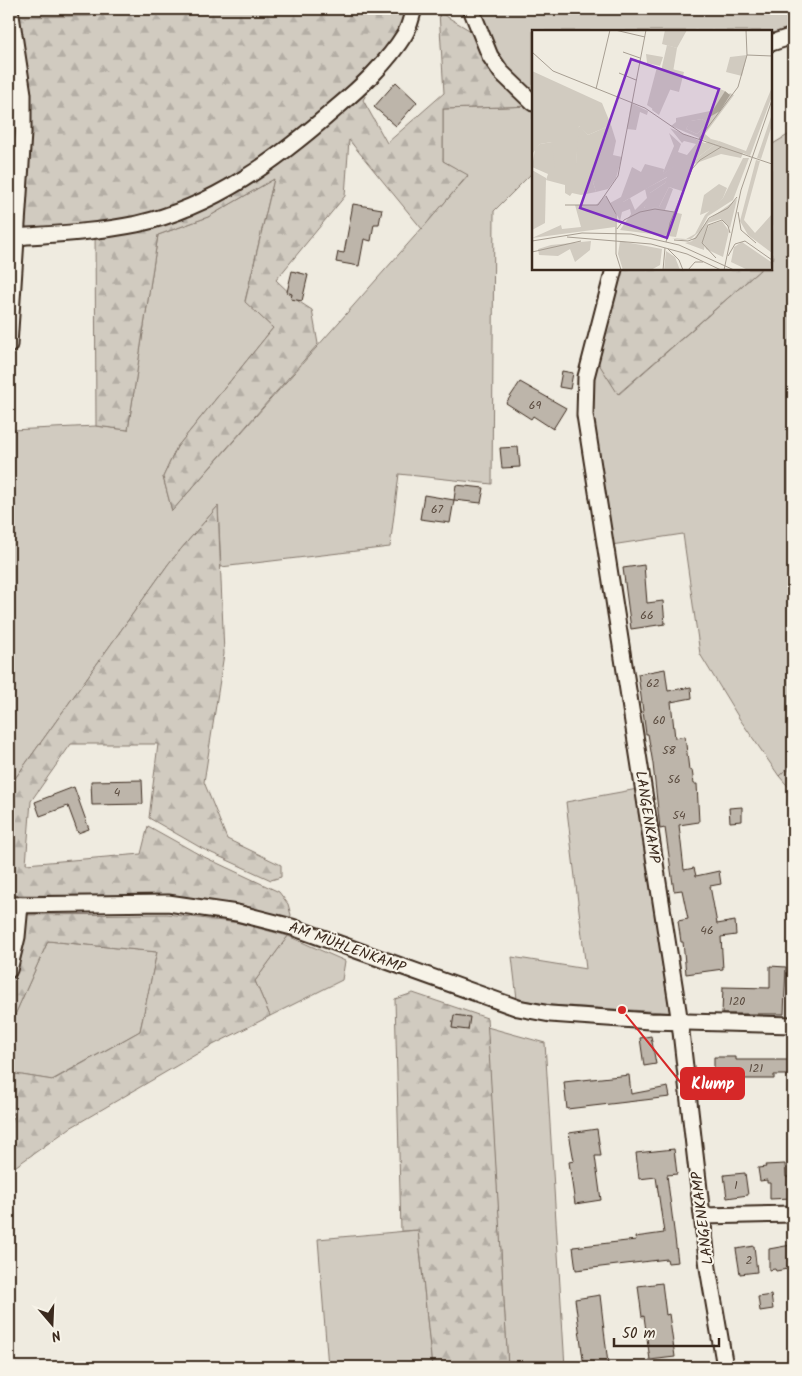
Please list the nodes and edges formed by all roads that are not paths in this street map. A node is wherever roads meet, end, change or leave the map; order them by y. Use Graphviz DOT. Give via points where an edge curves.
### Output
graph roads {
  1 [pos="10,9"];
  2 [pos="414,9"];
  3 [pos="471,9"];
  4 [pos="793,36"];
  5 [pos="772,43"];
  6 [pos="532,102"];
  7 [pos="16,237"];
  8 [pos="614,270"];
  9 [pos="9,345"];
  10 [pos="14,905"];
  11 [pos="9,970"];
  12 [pos="680,1023"];
  13 [pos="793,1025"];
  14 [pos="793,1214"];
  15 [pos="703,1216"];
  16 [pos="725,1367"];
  1 -- 7 [label="street" via="23,94"];
  2 -- 7 [label="street" via="405,34 377,70 296,143 238,183 186,208 139,223 90,232"];
  3 -- 6 [label="street" via="490,56 501,72"];
  4 -- 5 [label="street"];
  7 -- 9 [label="street"];
  8 -- 12 [label="street, LANGENKAMP" via="586,377 585,415"];
  10 -- 11 [label="street" via="17,938"];
  10 -- 12 [label="street, AM MÜHLENKAMP" via="168,903 237,913 292,927 518,1008 550,1014"];
  12 -- 13 [label="street, AM MÜHLENKAMP"];
  12 -- 15 [label="street, LANGENKAMP"];
  14 -- 15 [label="street"];
  15 -- 16 [label="street, LANGENKAMP" via="708,1268"];
}
